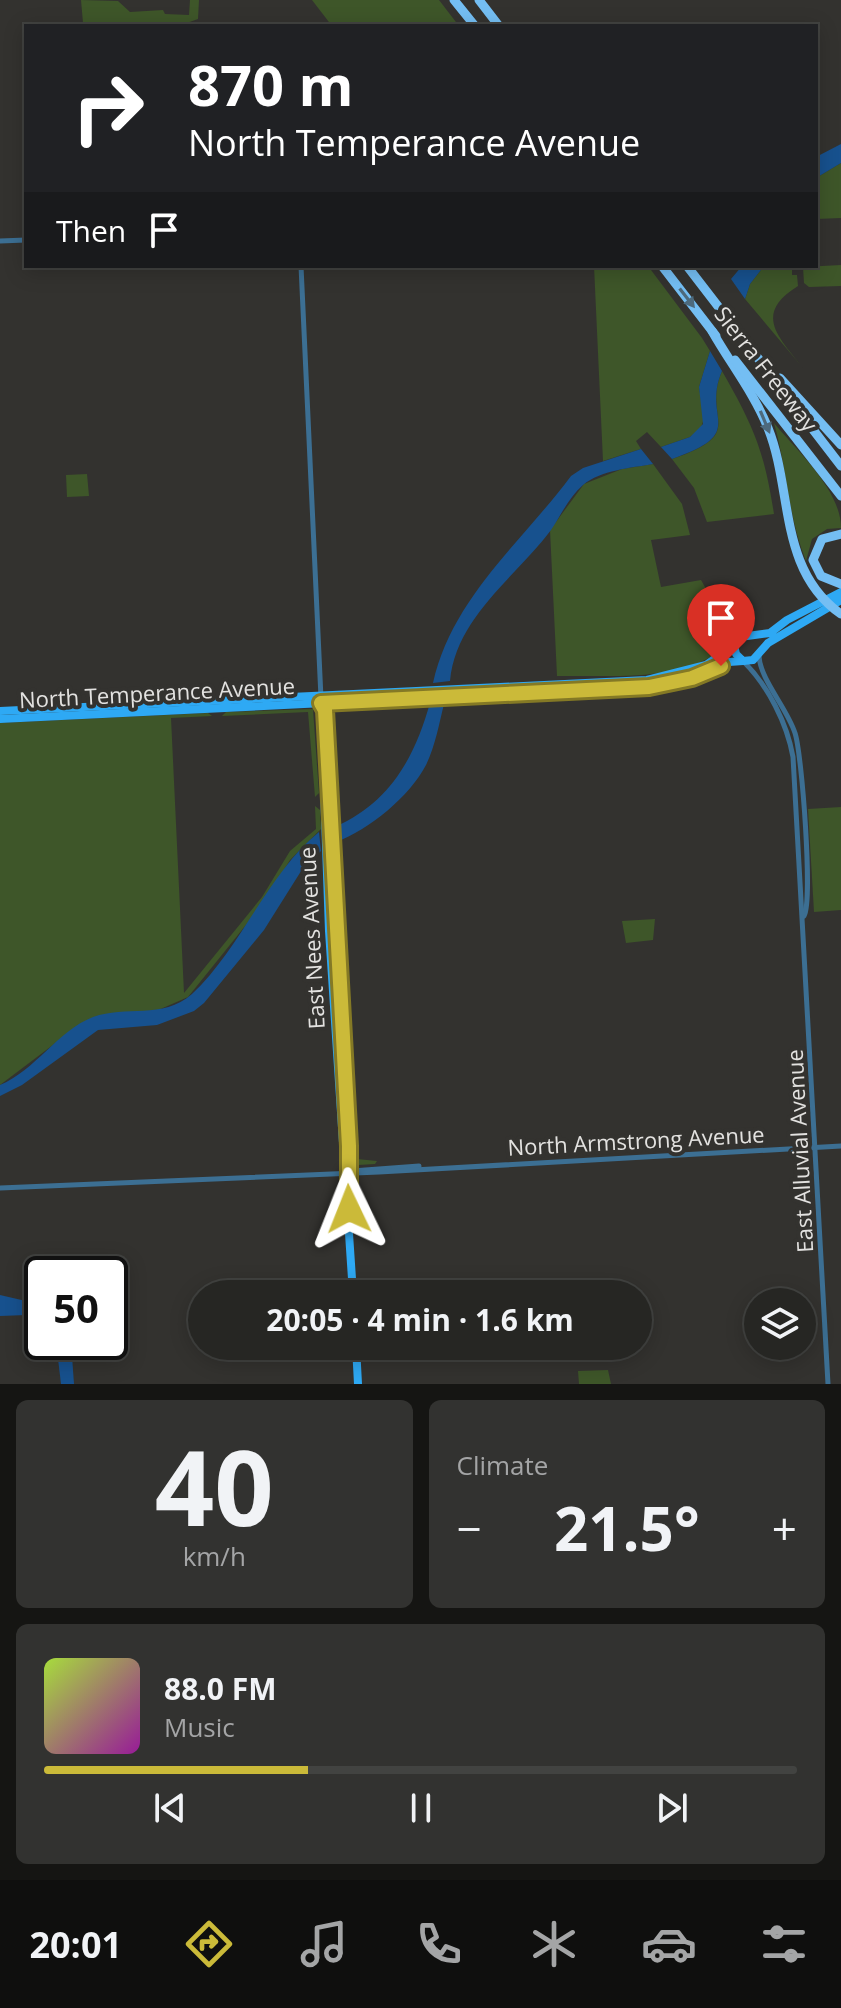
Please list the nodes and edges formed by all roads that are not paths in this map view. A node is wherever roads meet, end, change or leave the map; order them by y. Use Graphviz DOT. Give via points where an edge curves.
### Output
graph roads {
  1 [pos="454,0"];
  2 [pos="479,0"];
  3 [pos="473,24"];
  4 [pos="497,24"];
  5 [pos="24,240"];
  6 [pos="0,241"];
  7 [pos="301,268"];
  8 [pos="664,268"];
  9 [pos="689,268"];
  10 [pos="712,331"];
  11 [pos="755,353"];
  12 [pos="841,445"];
  13 [pos="841,466"];
  14 [pos="841,496"];
  15 [pos="841,534"];
  16 [pos="841,584"];
  17 [pos="841,592"];
  18 [pos="841,600"];
  19 [pos="828,603"];
  20 [pos="841,614"];
  21 [pos="749,636"];
  22 [pos="734,645"];
  23 [pos="759,655"];
  24 [pos="743,661"];
  25 [pos="658,678"];
  26 [pos="610,689"];
  27 [pos="321,699"];
  28 [pos="0,711"];
  29 [pos="0,719"];
  30 [pos="804,916"];
  31 [pos="339,1028"];
  32 [pos="841,1146"];
  33 [pos="816,1148"];
  34 [pos="348,1171"];
  35 [pos="0,1188"];
  36 [pos="352,1280"];
  37 [pos="357,1360"];
  38 [pos="358,1384"];
  39 [pos="828,1384"];
  1 -- 3 [label="highway"];
  2 -- 4 [label="highway"];
  5 -- 6 [label="street"];
  7 -- 27 [label="street, East Nees Avenue"];
  8 -- 10 [label="highway, Sierra Freeway, one-way"];
  9 -- 11 [label="highway, Sierra Freeway"];
  10 -- 14 [label="highway, Sierra Freeway"];
  10 -- 19 [label="highway, one-way" via="768,429 789,535"];
  11 -- 12 [label="highway"];
  11 -- 13 [label="highway, Sierra Freeway"];
  15 -- 16 [label="highway" via="822,539 813,560 821,576"];
  17 -- 19 [label="main road"];
  18 -- 19 [label="main road"];
  19 -- 20 [label="highway"];
  19 -- 21 [label="main road" via="768,634"];
  19 -- 23 [label="main road" via="768,643"];
  21 -- 22 [label="main road"];
  21 -- 23 [label="main road"];
  22 -- 24 [label="main road"];
  22 -- 25 [label="main road, North Temperance Avenue" via="706,665"];
  23 -- 24 [label="main road"];
  23 -- 30 [label="street, East Alluvial Avenue" via="799,751"];
  24 -- 26 [label="main road, North Temperance Avenue" via="667,685"];
  24 -- 30 [label="street, East Alluvial Avenue" via="763,686 791,747"];
  25 -- 26 [label="main road"];
  25 -- 27 [label="main road, North Temperance Avenue"];
  26 -- 27 [label="main road, North Temperance Avenue"];
  27 -- 28 [label="main road, North Temperance Avenue"];
  27 -- 29 [label="main road, North Temperance Avenue"];
  27 -- 31 [label="main road, East Nees Avenue" via="324,831"];
  27 -- 31 [label="main road, East Nees Avenue"];
  30 -- 33 [label="street, East Alluvial Avenue"];
  31 -- 34 [label="main road, East Nees Avenue"];
  31 -- 34 [label="main road, East Nees Avenue" via="343,1167"];
  32 -- 33 [label="street, North Armstrong Avenue"];
  33 -- 34 [label="street, North Armstrong Avenue"];
  33 -- 39 [label="street, East Alluvial Avenue"];
  34 -- 35 [label="street, North Armstrong Avenue"];
  34 -- 36 [label="main road, East Nees Avenue"];
  37 -- 38 [label="main road"];
}
